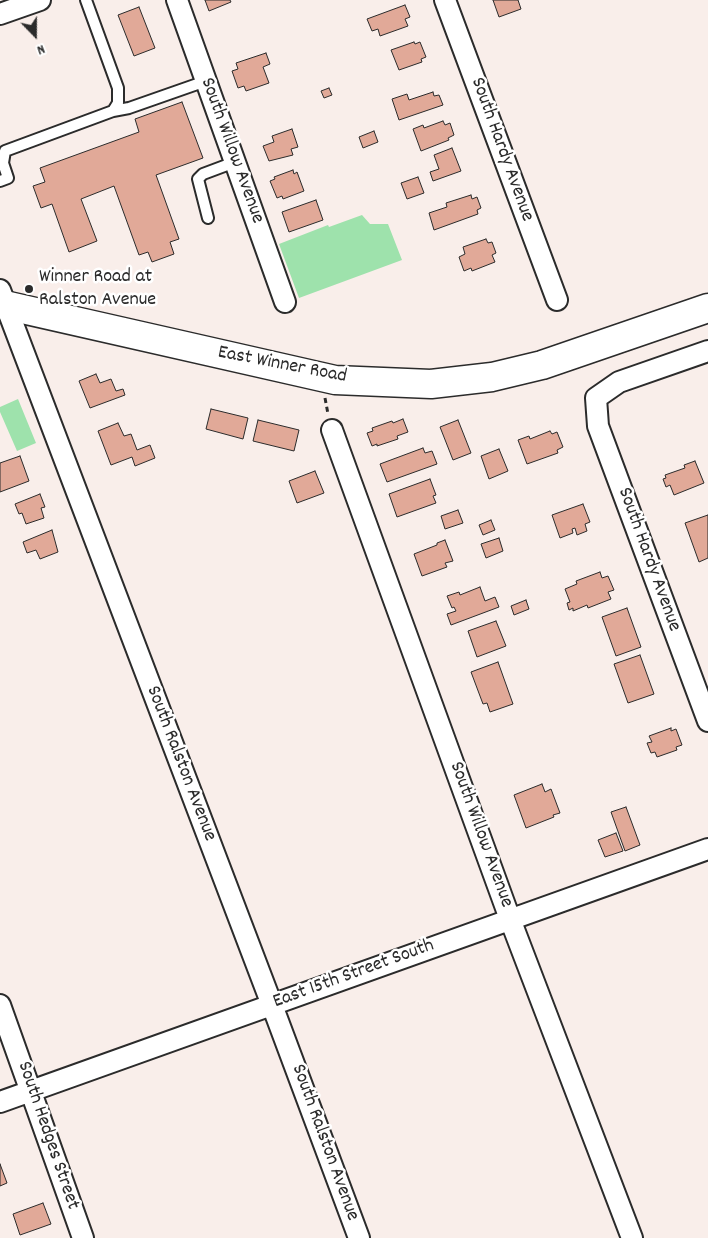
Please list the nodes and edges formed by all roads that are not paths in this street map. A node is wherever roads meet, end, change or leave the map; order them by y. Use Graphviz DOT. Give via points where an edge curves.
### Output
graph roads {
  1 [pos="40,0"];
  2 [pos="86,0"];
  3 [pos="177,0"];
  4 [pos="445,0"];
  5 [pos="0,14"];
  6 [pos="206,81"];
  7 [pos="113,111"];
  8 [pos="235,162"];
  9 [pos="0,181"];
  10 [pos="208,218"];
  11 [pos="2,300"];
  12 [pos="557,300"];
  13 [pos="285,302"];
  14 [pos="708,308"];
  15 [pos="708,351"];
  16 [pos="332,430"];
  17 [pos="708,721"];
  18 [pos="708,849"];
  19 [pos="510,919"];
  20 [pos="0,1005"];
  21 [pos="272,1005"];
  22 [pos="32,1092"];
  23 [pos="0,1102"];
  24 [pos="83,1238"];
  25 [pos="359,1238"];
  26 [pos="632,1238"];
  1 -- 5 [label="street"];
  2 -- 7 [label="lane" via="118,88 118,103"];
  3 -- 6 [label="street, South Willow Avenue"];
  4 -- 12 [label="street, South Hardy Avenue"];
  6 -- 7 [label="lane"];
  6 -- 8 [label="street, South Willow Avenue"];
  7 -- 9 [label="lane" via="5,151 3,162 8,178"];
  8 -- 10 [label="lane" via="203,174 198,180"];
  8 -- 13 [label="street, South Willow Avenue"];
  11 -- 14 [label="street, East Winner Road" via="335,380 431,384 492,377 542,365"];
  11 -- 21 [label="street, South Ralston Avenue"];
  15 -- 17 [label="street, South Hardy Avenue" via="619,382 596,398 598,426"];
  16 -- 19 [label="street, South Willow Avenue"];
  18 -- 19 [label="street, East 15th Street South"];
  19 -- 21 [label="street, East 15th Street South"];
  19 -- 26 [label="street, South Willow Avenue"];
  20 -- 22 [label="street, South Hedges Street"];
  21 -- 22 [label="street, East 15th Street South"];
  21 -- 25 [label="street, South Ralston Avenue"];
  22 -- 23 [label="street, East 15th Street South"];
  22 -- 24 [label="street, South Hedges Street"];
}
